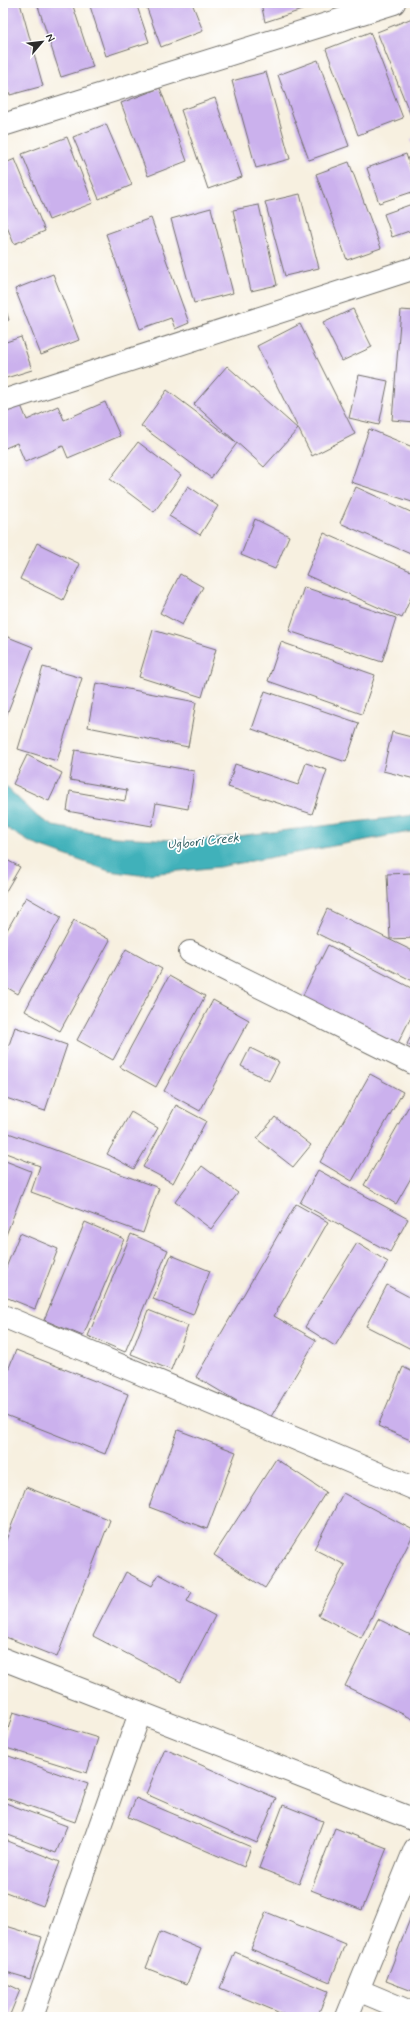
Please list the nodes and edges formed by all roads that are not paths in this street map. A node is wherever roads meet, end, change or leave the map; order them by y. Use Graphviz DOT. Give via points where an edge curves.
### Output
graph roads {
  1 [pos="394,3"];
  2 [pos="3,125"];
  3 [pos="415,268"];
  4 [pos="3,400"];
  5 [pos="190,952"];
  6 [pos="415,1064"];
  7 [pos="3,1316"];
  8 [pos="415,1489"];
  9 [pos="3,1659"];
  10 [pos="140,1713"];
  11 [pos="415,1820"];
  12 [pos="415,1850"];
  13 [pos="358,1990"];
  14 [pos="415,2014"];
  15 [pos="32,2017"];
  16 [pos="347,2017"];
  1 -- 2 [label="street"];
  3 -- 4 [label="street"];
  5 -- 6 [label="street"];
  7 -- 8 [label="street"];
  9 -- 10 [label="street"];
  10 -- 11 [label="street"];
  10 -- 15 [label="street"];
  12 -- 13 [label="street"];
  13 -- 14 [label="street"];
  13 -- 16 [label="street"];
}
